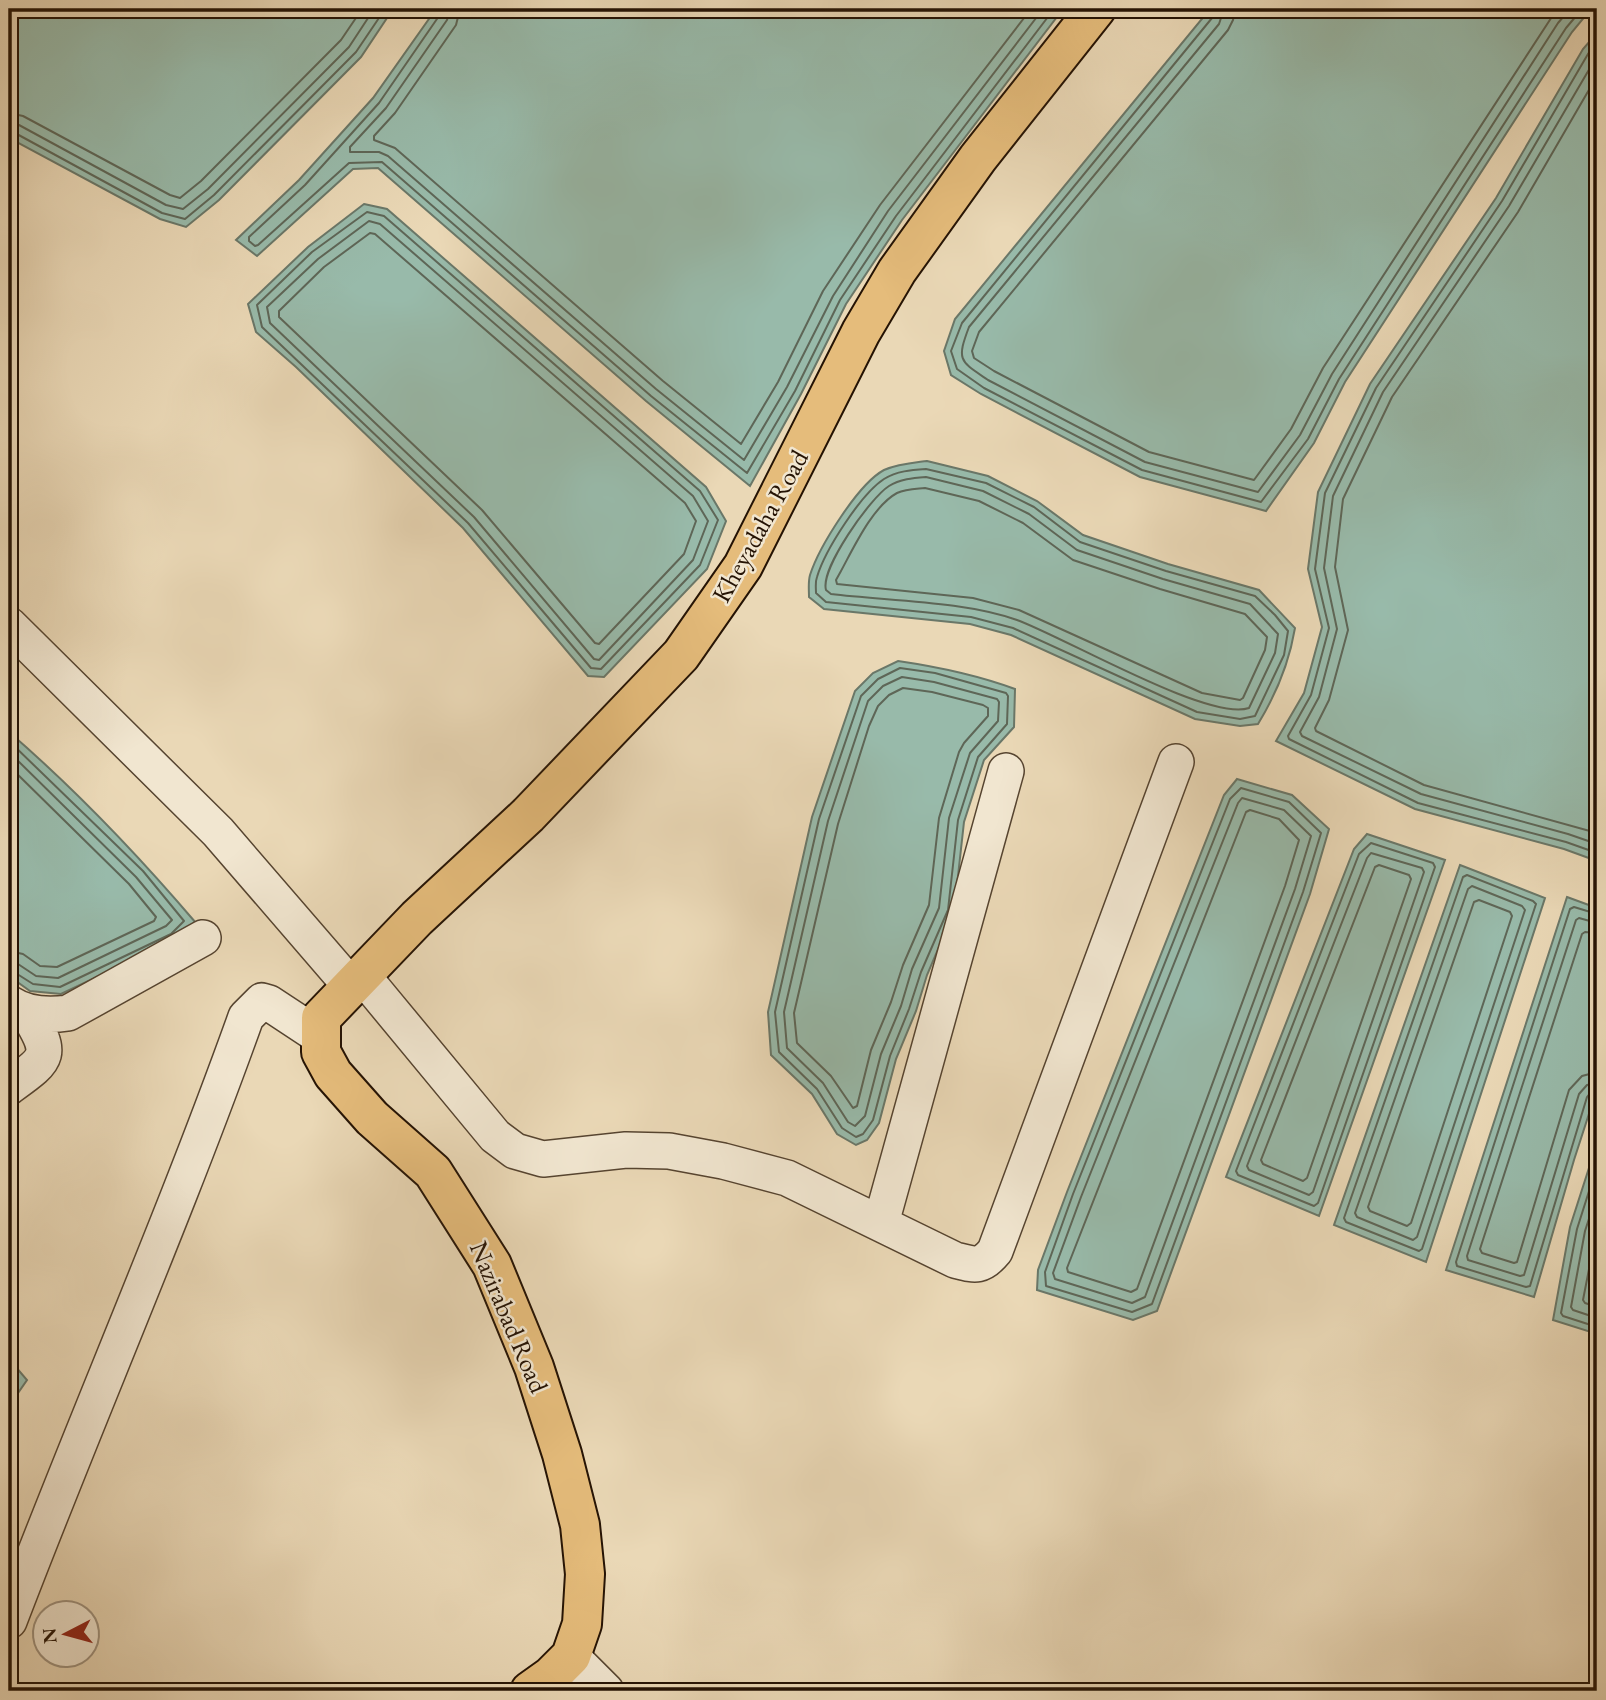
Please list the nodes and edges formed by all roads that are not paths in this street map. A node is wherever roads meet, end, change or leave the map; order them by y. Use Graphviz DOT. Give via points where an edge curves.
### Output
graph roads {
  1 [pos="1096,9"];
  2 [pos="9,625"];
  3 [pos="1175,762"];
  4 [pos="1006,771"];
  5 [pos="203,938"];
  6 [pos="338,1003"];
  7 [pos="18,1007"];
  8 [pos="9,1087"];
  9 [pos="881,1223"];
  10 [pos="9,1618"];
  11 [pos="571,1656"];
  12 [pos="530,1691"];
  13 [pos="606,1691"];
  1 -- 6 [label="main road, Kheyadaha Road" via="978,158 897,271 861,332 743,566 681,655"];
  2 -- 6 [label="street" via="218,832"];
  3 -- 9 [label="street" via="995,1251 974,1265"];
  4 -- 9 [label="street"];
  5 -- 7 [label="street" via="68,1013 49,1016"];
  6 -- 9 [label="street" via="515,1151 543,1159 626,1150 669,1151 723,1161 788,1178"];
  6 -- 10 [label="street" via="262,1001 246,1017"];
  6 -- 11 [label="main road, Nazirabad Road" via="321,1052 372,1118 433,1172 492,1265 534,1367 580,1525 585,1574 582,1624"];
  7 -- 8 [label="street" via="43,1038 45,1050 40,1065"];
  11 -- 12 [label="main road, Nazirabad Road"];
  11 -- 13 [label="street"];
}
